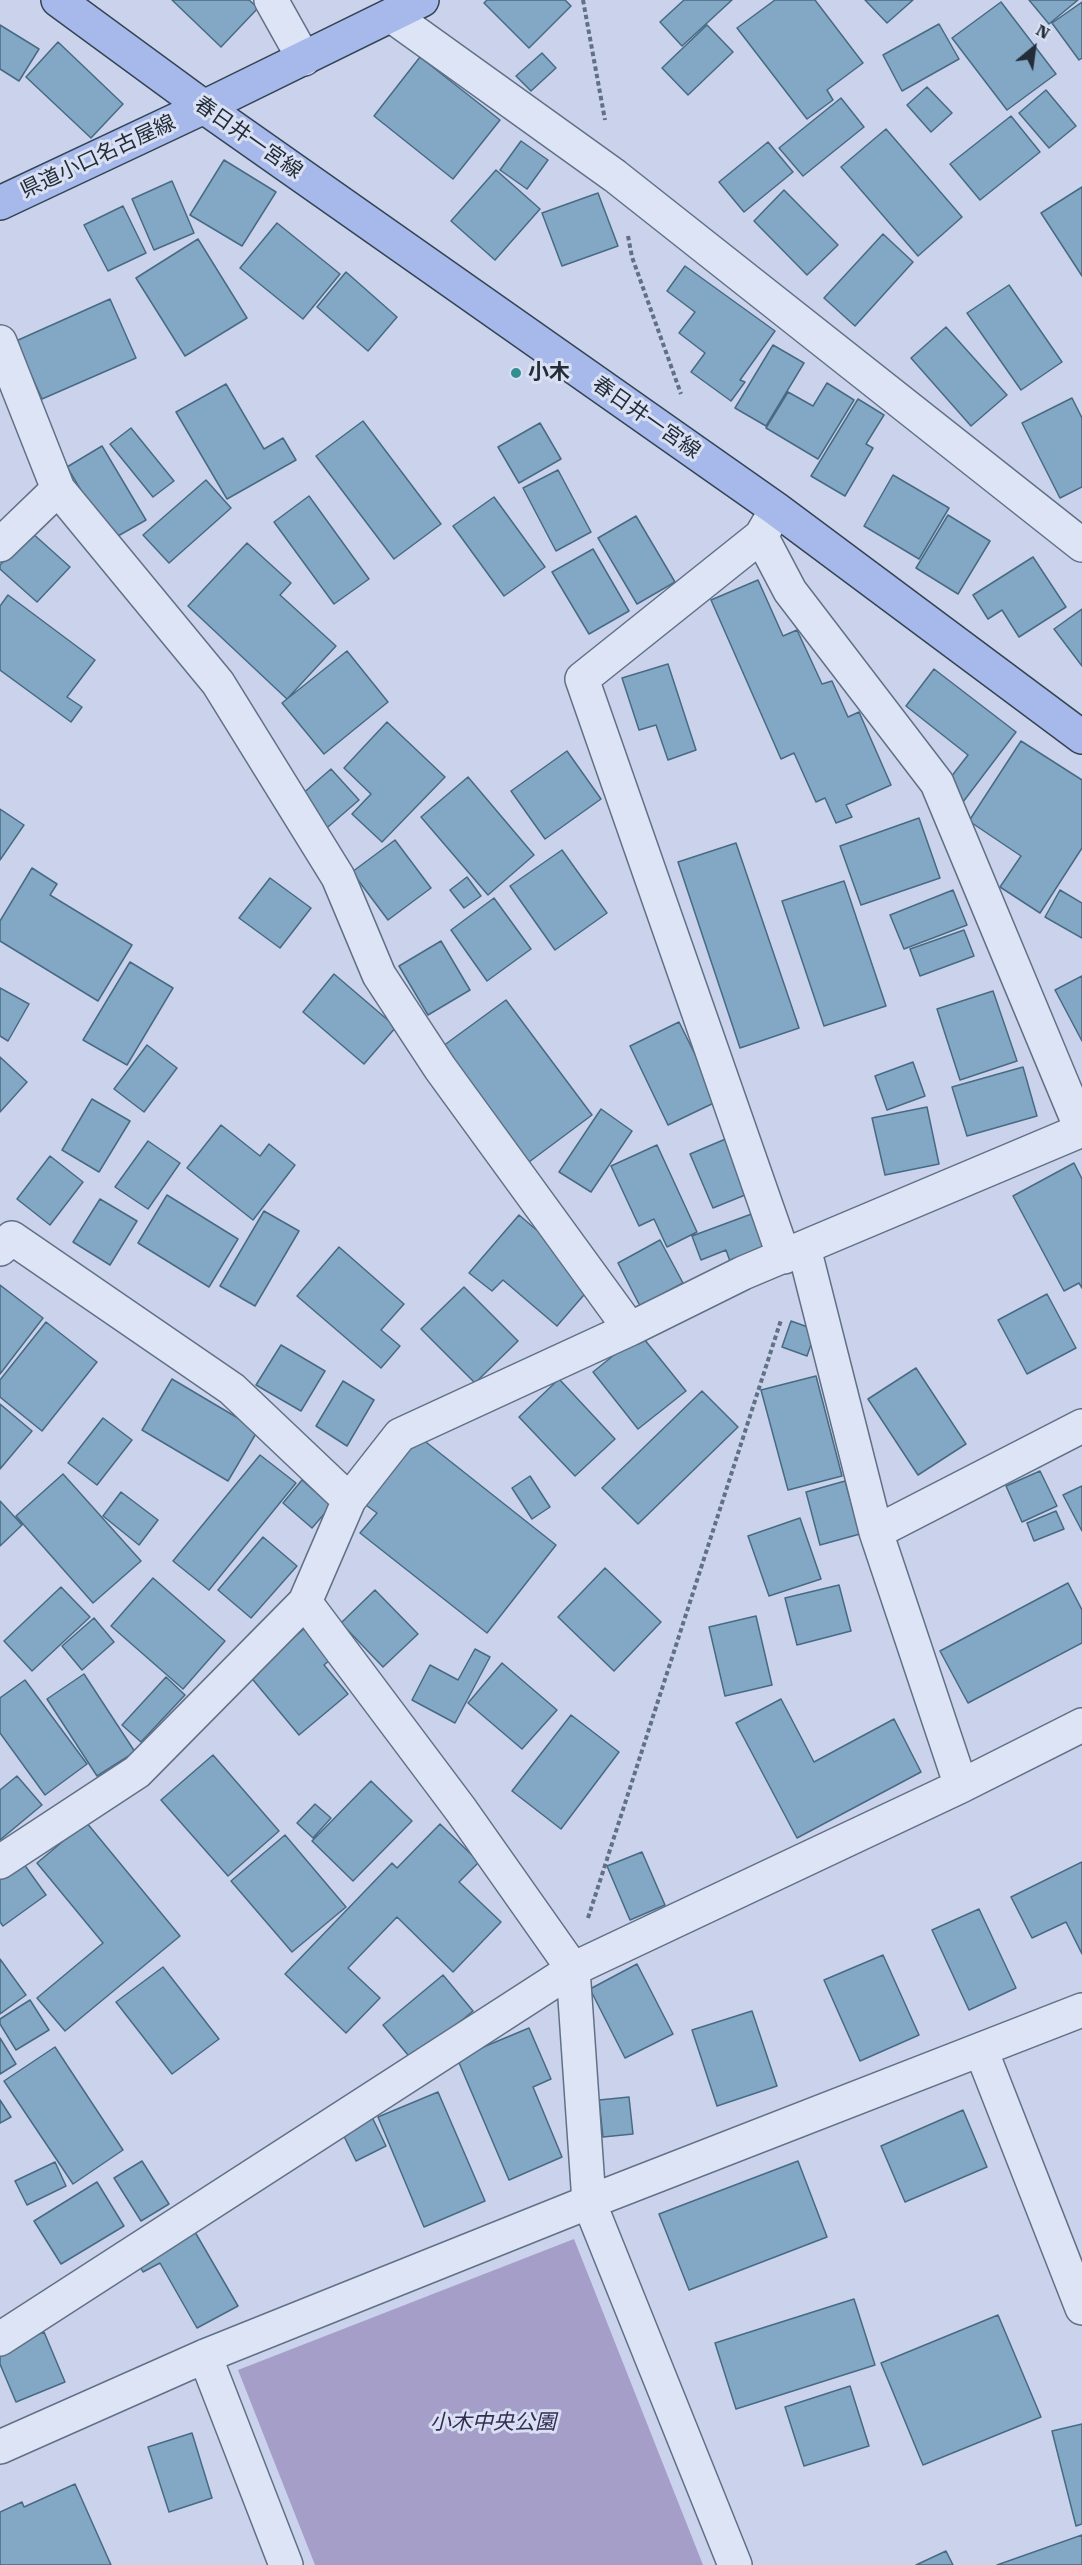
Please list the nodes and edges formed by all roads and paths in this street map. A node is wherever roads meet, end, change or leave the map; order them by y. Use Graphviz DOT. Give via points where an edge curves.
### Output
graph roads {
  1 [pos="58,0"];
  2 [pos="271,0"];
  3 [pos="422,0"];
  4 [pos="392,16"];
  5 [pos="304,58"];
  6 [pos="204,107"];
  7 [pos="0,203"];
  8 [pos="0,342"];
  9 [pos="58,489"];
  10 [pos="769,522"];
  11 [pos="0,545"];
  12 [pos="1082,545"];
  13 [pos="1082,737"];
  14 [pos="1082,1131"];
  15 [pos="0,1249"];
  16 [pos="794,1252"];
  17 [pos="630,1329"];
  18 [pos="1082,1426"];
  19 [pos="349,1500"];
  20 [pos="876,1532"];
  21 [pos="305,1602"];
  22 [pos="1082,1725"];
  23 [pos="961,1786"];
  24 [pos="0,1862"];
  25 [pos="573,1969"];
  26 [pos="1082,2010"];
  27 [pos="981,2050"];
  28 [pos="589,2202"];
  29 [pos="1082,2308"];
  30 [pos="0,2339"];
  31 [pos="205,2356"];
  32 [pos="0,2447"];
  33 [pos="286,2565"];
  34 [pos="735,2565"];
  1 -- 6 [label="main road, 春日井一宮線"];
  2 -- 5 [label="street"];
  3 -- 4 [label="main road, 県道小口名古屋線"];
  4 -- 5 [label="main road, 県道小口名古屋線"];
  4 -- 12 [label="street" via="615,176"];
  5 -- 6 [label="main road, 県道小口名古屋線"];
  6 -- 7 [label="main road, 県道小口名古屋線"];
  6 -- 10 [label="main road, 春日井一宮線"];
  8 -- 9 [label="street"];
  9 -- 11 [label="street"];
  9 -- 17 [label="street" via="218,683 338,876 379,975 440,1068"];
  10 -- 13 [label="main road, 春日井一宮線"];
  10 -- 14 [label="street" via="790,591 937,783"];
  10 -- 16 [label="street" via="582,679"];
  14 -- 16 [label="street"];
  15 -- 19 [label="street" via="12,1238 232,1389"];
  16 -- 17 [label="street"];
  16 -- 20 [label="street"];
  16 -- 25 [label="path" via="784,1311"];
  17 -- 19 [label="street" via="400,1435"];
  18 -- 20 [label="street"];
  19 -- 21 [label="street"];
  20 -- 23 [label="street"];
  21 -- 24 [label="street" via="137,1772"];
  21 -- 25 [label="street" via="461,1810"];
  22 -- 23 [label="street"];
  23 -- 25 [label="street"];
  25 -- 28 [label="street"];
  25 -- 30 [label="street"];
  26 -- 27 [label="street"];
  27 -- 28 [label="street"];
  27 -- 29 [label="street"];
  28 -- 31 [label="street"];
  28 -- 34 [label="street"];
  31 -- 32 [label="street"];
  31 -- 33 [label="street"];
}
